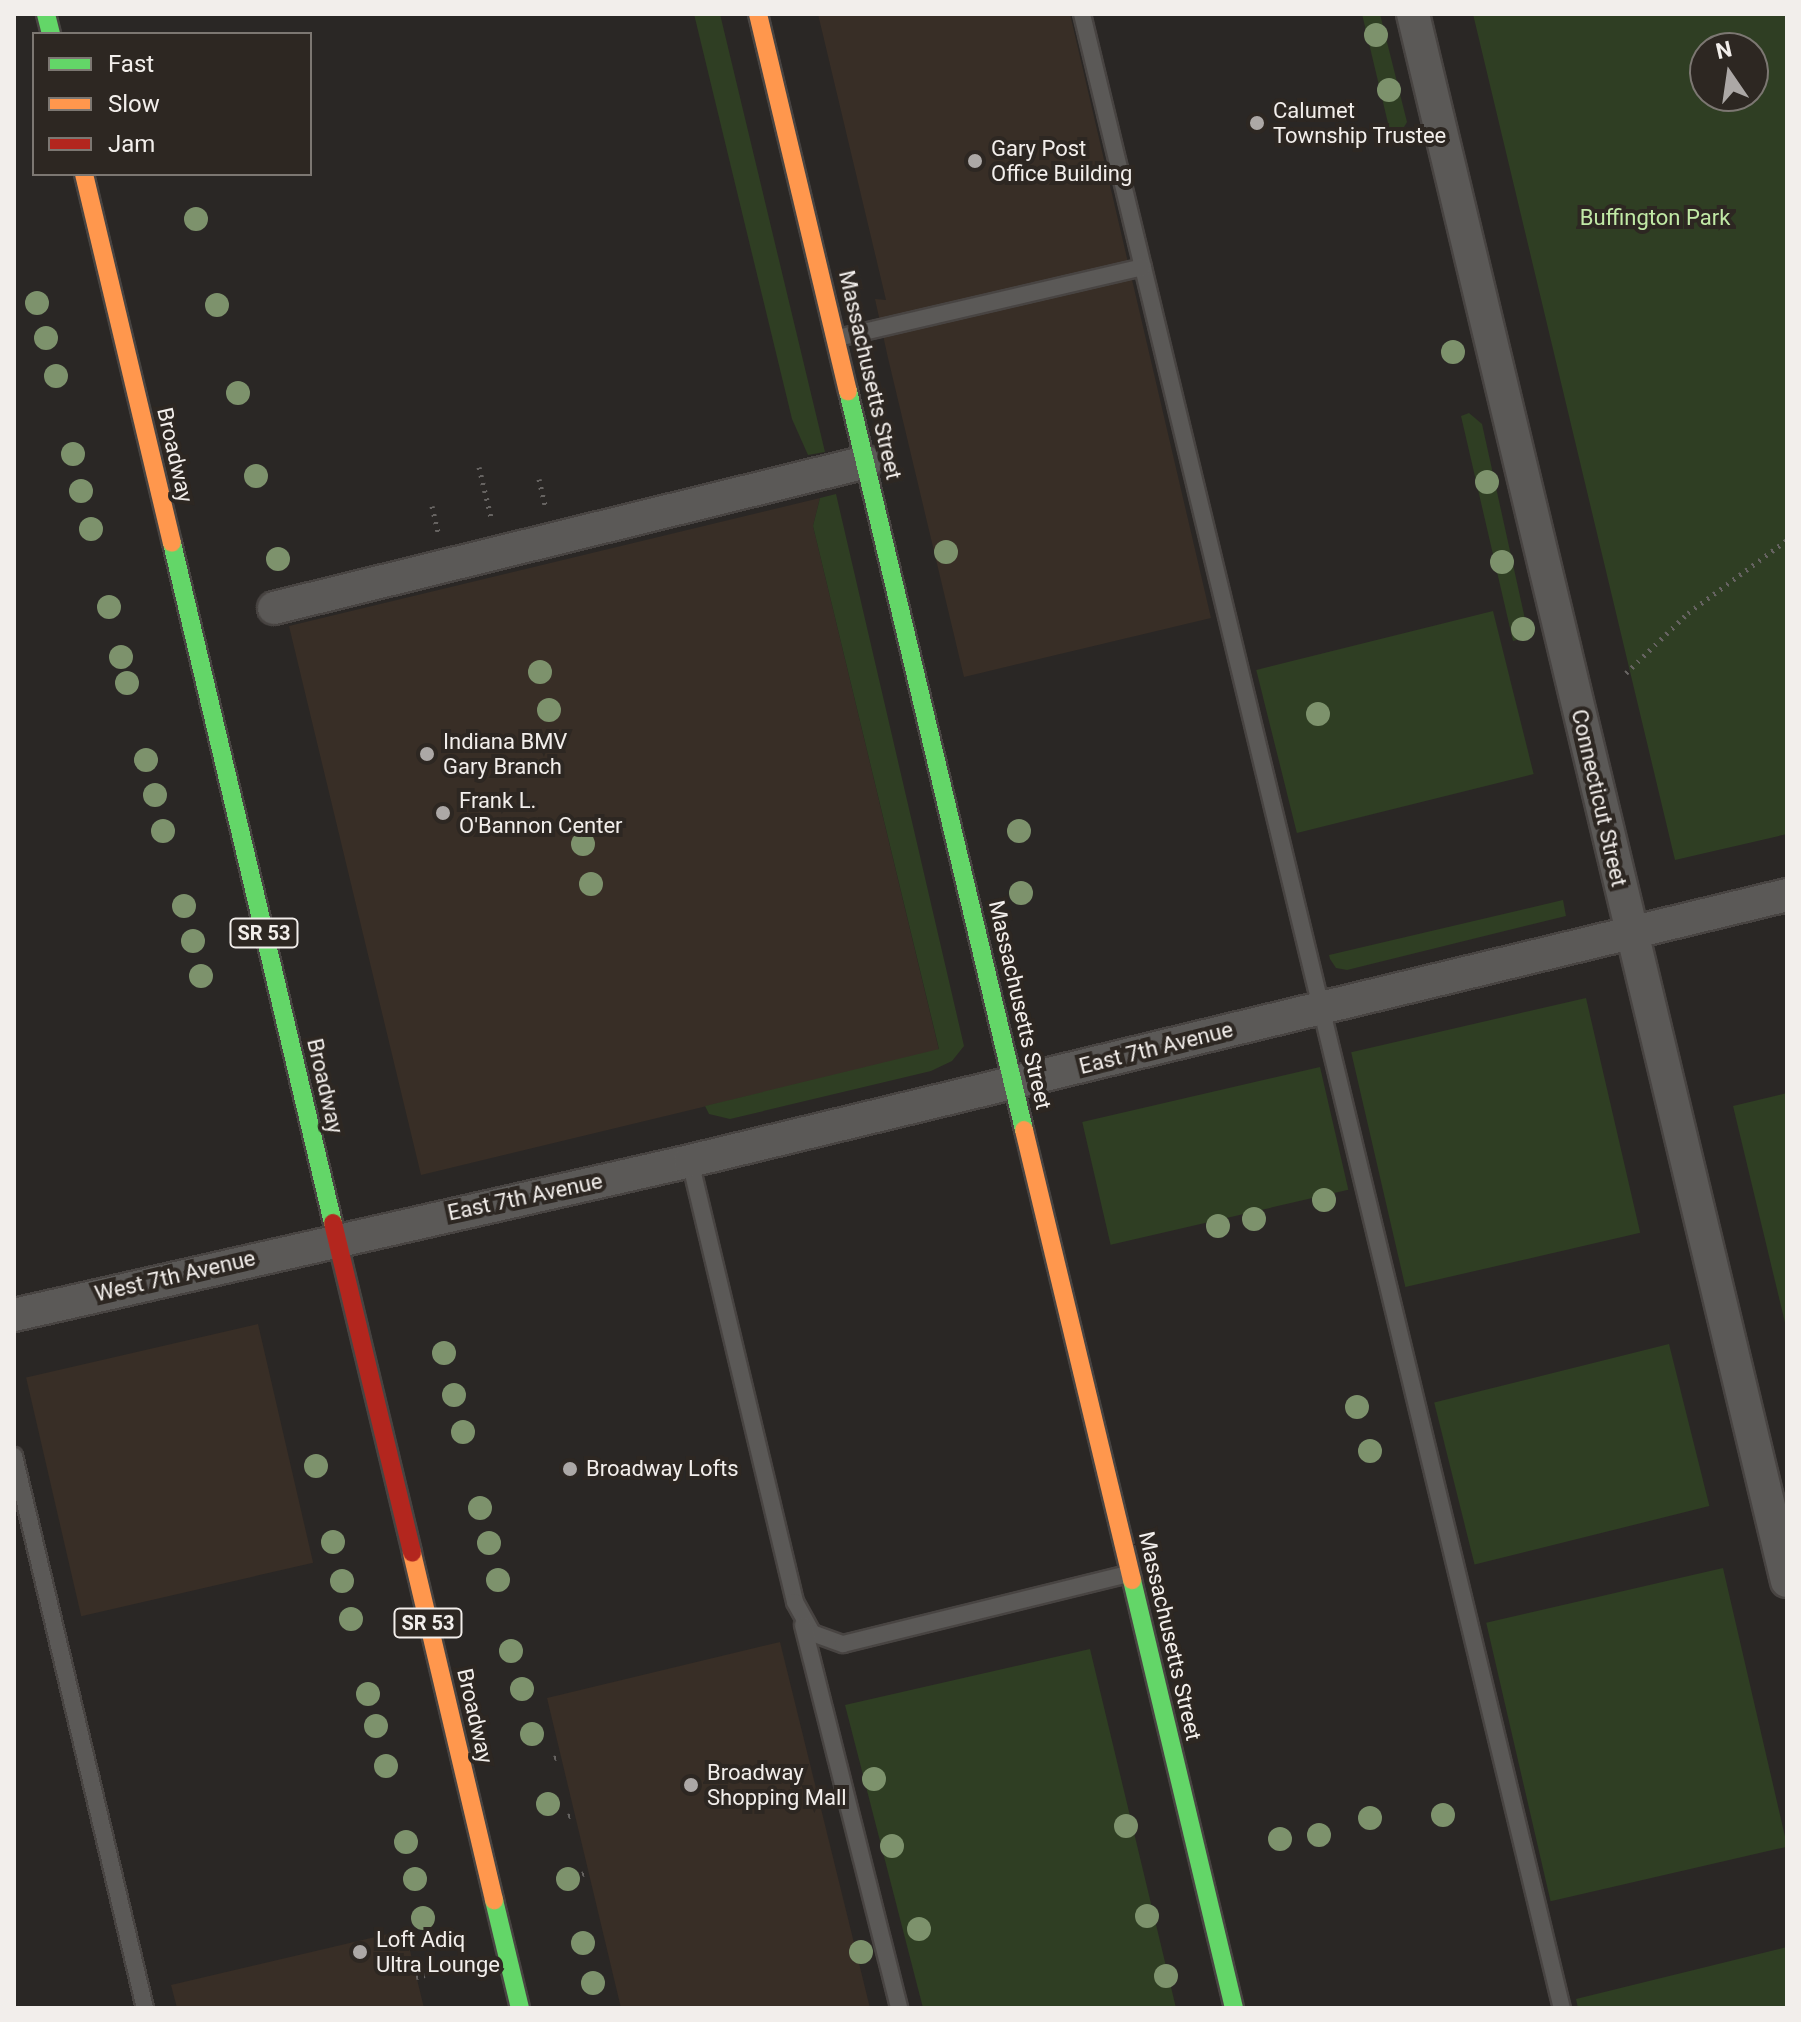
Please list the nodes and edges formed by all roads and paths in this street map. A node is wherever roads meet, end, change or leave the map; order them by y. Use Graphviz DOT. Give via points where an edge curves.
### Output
graph roads {
  1 [pos="758,14"];
  2 [pos="1082,14"];
  3 [pos="1413,14"];
  4 [pos="84,176"];
  5 [pos="1143,267"];
  6 [pos="837,339"];
  7 [pos="866,462"];
  8 [pos="479,467"];
  9 [pos="539,479"];
  10 [pos="432,506"];
  11 [pos="548,518"];
  12 [pos="1787,540"];
  13 [pos="441,544"];
  14 [pos="500,553"];
  15 [pos="274,608"];
  16 [pos="1626,673"];
  17 [pos="1787,895"];
  18 [pos="1631,934"];
  19 [pos="1321,1007"];
  20 [pos="1014,1082"];
  21 [pos="690,1161"];
  22 [pos="336,1238"];
  23 [pos="14,1315"];
  24 [pos="14,1456"];
  25 [pos="1131,1574"];
  26 [pos="1787,1581"];
  27 [pos="802,1619"];
  28 [pos="425,1975"];
  29 [pos="416,1977"];
  30 [pos="145,2008"];
  31 [pos="520,2008"];
  32 [pos="899,2008"];
  33 [pos="1234,2008"];
  34 [pos="1562,2008"];
  1 -- 6 [label="street, Massachusetts Street"];
  2 -- 5 [label="lane"];
  3 -- 18 [label="street, Connecticut Street"];
  4 -- 22 [label="street, Broadway / SR 53"];
  5 -- 6 [label="lane"];
  5 -- 19 [label="lane"];
  6 -- 7 [label="street, Massachusetts Street"];
  7 -- 14 [label="street"];
  7 -- 20 [label="street, Massachusetts Street"];
  8 -- 14 [label="path"];
  9 -- 11 [label="path"];
  10 -- 13 [label="path"];
  12 -- 16 [label="path" via="1688,613"];
  14 -- 15 [label="street"];
  17 -- 18 [label="street, East 7th Avenue"];
  18 -- 19 [label="street, East 7th Avenue"];
  18 -- 26 [label="street, Connecticut Street"];
  19 -- 20 [label="street, East 7th Avenue"];
  19 -- 34 [label="lane"];
  20 -- 21 [label="street, East 7th Avenue"];
  20 -- 25 [label="street, Massachusetts Street"];
  21 -- 22 [label="street, East 7th Avenue"];
  21 -- 27 [label="lane"];
  22 -- 23 [label="street, West 7th Avenue"];
  22 -- 31 [label="street, Broadway / SR 53"];
  24 -- 30 [label="lane"];
  25 -- 27 [label="lane" via="843,1644 812,1633"];
  25 -- 33 [label="street, Massachusetts Street"];
  27 -- 32 [label="lane"];
  28 -- 29 [label="path"];
}
